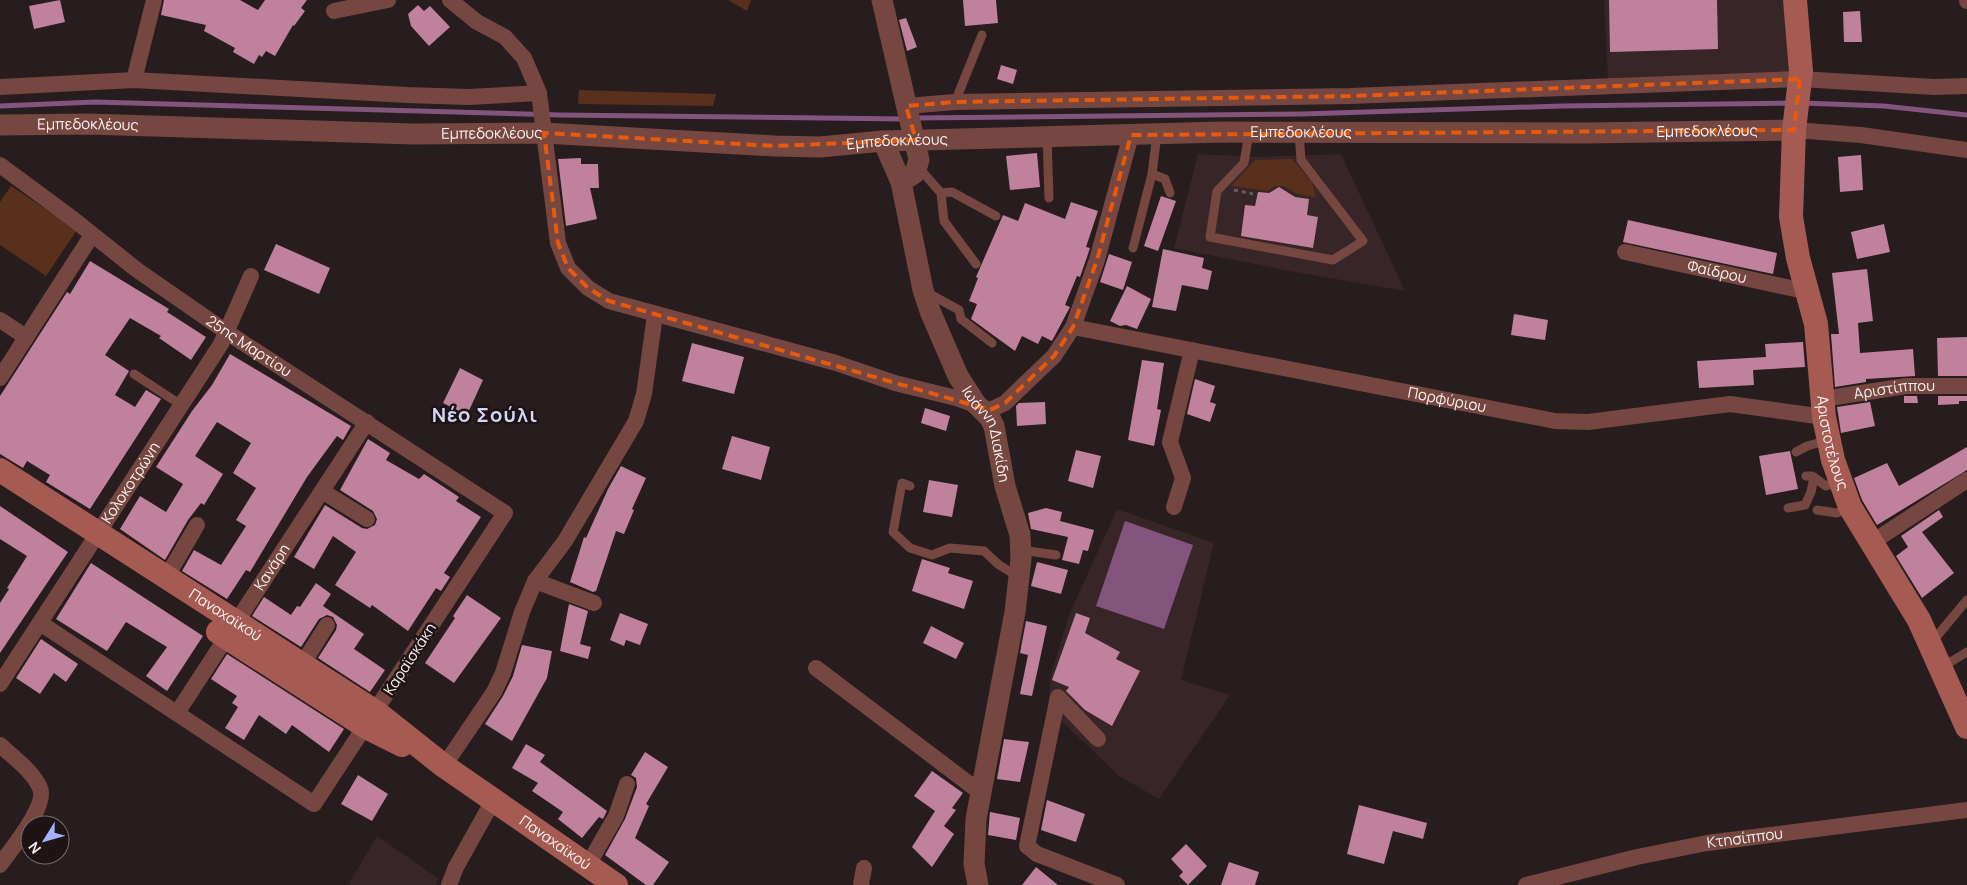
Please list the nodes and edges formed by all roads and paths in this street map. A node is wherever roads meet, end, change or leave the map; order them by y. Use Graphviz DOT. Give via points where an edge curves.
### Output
graph roads {
  1 [pos="154,0"];
  2 [pos="388,0"];
  3 [pos="450,0"];
  4 [pos="882,0"];
  5 [pos="1795,0"];
  6 [pos="334,10"];
  7 [pos="982,35"];
  8 [pos="134,80"];
  9 [pos="1799,84"];
  10 [pos="1967,86"];
  11 [pos="0,87"];
  12 [pos="540,99"];
  13 [pos="955,102"];
  14 [pos="906,106"];
  15 [pos="0,125"];
  16 [pos="1795,126"];
  17 [pos="1249,132"];
  18 [pos="1299,132"];
  19 [pos="544,133"];
  20 [pos="1157,134"];
  21 [pos="1131,135"];
  22 [pos="1047,136"];
  23 [pos="916,140"];
  24 [pos="883,141"];
  25 [pos="1967,150"];
  26 [pos="0,166"];
  27 [pos="918,167"];
  28 [pos="1152,174"];
  29 [pos="901,182"];
  30 [pos="1221,186"];
  31 [pos="941,193"];
  32 [pos="1170,193"];
  33 [pos="1253,194"];
  34 [pos="1049,198"];
  35 [pos="996,216"];
  36 [pos="92,235"];
  37 [pos="1133,248"];
  38 [pos="1626,252"];
  39 [pos="976,264"];
  40 [pos="251,276"];
  41 [pos="923,290"];
  42 [pos="1809,292"];
  43 [pos="655,315"];
  44 [pos="0,320"];
  45 [pos="1073,327"];
  46 [pos="228,333"];
  47 [pos="26,337"];
  48 [pos="992,343"];
  49 [pos="1192,350"];
  50 [pos="134,374"];
  51 [pos="0,378"];
  52 [pos="1967,386"];
  53 [pos="976,404"];
  54 [pos="181,405"];
  55 [pos="1824,408"];
  56 [pos="367,422"];
  57 [pos="1829,440"];
  58 [pos="1796,452"];
  59 [pos="0,470"];
  60 [pos="1967,480"];
  61 [pos="1840,482"];
  62 [pos="910,486"];
  63 [pos="0,489"];
  64 [pos="322,491"];
  65 [pos="1174,507"];
  66 [pos="1850,507"];
  67 [pos="1788,508"];
  68 [pos="1817,510"];
  69 [pos="505,513"];
  70 [pos="367,519"];
  71 [pos="197,525"];
  72 [pos="93,540"];
  73 [pos="1871,543"];
  74 [pos="1021,550"];
  75 [pos="1056,555"];
  76 [pos="1019,577"];
  77 [pos="166,578"];
  78 [pos="535,581"];
  79 [pos="1967,600"];
  80 [pos="594,603"];
  81 [pos="1967,609"];
  82 [pos="40,623"];
  83 [pos="1947,624"];
  84 [pos="327,625"];
  85 [pos="231,630"];
  86 [pos="1930,643"];
  87 [pos="1967,652"];
  88 [pos="302,665"];
  89 [pos="816,668"];
  90 [pos="1941,668"];
  91 [pos="0,684"];
  92 [pos="177,713"];
  93 [pos="371,719"];
  94 [pos="1966,720"];
  95 [pos="1098,739"];
  96 [pos="0,745"];
  97 [pos="444,766"];
  98 [pos="627,784"];
  99 [pos="980,792"];
  100 [pos="494,800"];
  101 [pos="1967,810"];
  102 [pos="0,865"];
  103 [pos="588,865"];
  104 [pos="864,868"];
  105 [pos="449,885"];
  106 [pos="616,885"];
  107 [pos="862,885"];
  108 [pos="978,885"];
  109 [pos="1118,885"];
  110 [pos="1526,885"];
  1 -- 8 [label="street"];
  2 -- 6 [label="street"];
  3 -- 12 [label="street" via="477,22 505,37 524,58"];
  4 -- 14 [label="street"];
  5 -- 9 [label="main road" via="1801,56"];
  7 -- 13 [label="lane"];
  8 -- 11 [label="street"];
  8 -- 12 [label="street"];
  9 -- 10 [label="street"];
  9 -- 13 [label="street"];
  9 -- 16 [label="main road, Αριστοτέλους"];
  12 -- 19 [label="street"];
  13 -- 14 [label="street"];
  14 -- 23 [label="street"];
  15 -- 19 [label="street, Εμπεδοκλέους" via="78,124 413,134"];
  16 -- 18 [label="street, Εμπεδοκλέους" via="1595,133"];
  16 -- 25 [label="street"];
  16 -- 42 [label="main road, Αριστοτέλους" via="1791,216 1798,258"];
  17 -- 18 [label="street, Εμπεδοκλέους"];
  17 -- 20 [label="street, Εμπεδοκλέους"];
  17 -- 30 [label="lane" via="1244,163"];
  18 -- 30 [label="lane" via="1302,160 1362,241 1333,260 1210,237 1217,191"];
  19 -- 24 [label="street, Εμπεδοκλέους" via="775,146 820,147"];
  19 -- 43 [label="street" via="553,219 568,268 588,288 609,301"];
  20 -- 21 [label="street, Εμπεδοκλέους"];
  20 -- 28 [label="lane"];
  21 -- 22 [label="street, Εμπεδοκλέους"];
  21 -- 45 [label="street" via="1097,260"];
  22 -- 23 [label="street, Εμπεδοκλέους"];
  22 -- 34 [label="lane"];
  23 -- 24 [label="street, Εμπεδοκλέους"];
  23 -- 27 [label="street"];
  24 -- 29 [label="street, Ιωάννη Διακίδη"];
  26 -- 36 [label="street, 25ης Μαρτίου"];
  27 -- 29 [label="street" via="915,173"];
  27 -- 31 [label="lane"];
  28 -- 32 [label="lane" via="1165,179"];
  28 -- 37 [label="lane"];
  29 -- 41 [label="street, Ιωάννη Διακίδη"];
  30 -- 33 [label="path"];
  31 -- 35 [label="lane" via="952,192"];
  31 -- 39 [label="lane" via="944,221"];
  36 -- 46 [label="street, 25ης Μαρτίου"];
  36 -- 47 [label="street"];
  38 -- 42 [label="street, Φαίδρου"];
  40 -- 46 [label="street, Κολοκοτρώνη"];
  41 -- 48 [label="lane" via="959,310 961,319"];
  41 -- 53 [label="street, Ιωάννη Διακίδη" via="958,376"];
  42 -- 55 [label="main road, Αριστοτέλους"];
  43 -- 53 [label="street"];
  43 -- 78 [label="street" via="644,394 636,420 564,542"];
  44 -- 47 [label="street"];
  45 -- 49 [label="street, Πορφύριου"];
  45 -- 53 [label="street" via="1054,356 1000,406 990,410"];
  46 -- 54 [label="street, Κολοκοτρώνη"];
  46 -- 56 [label="street, 25ης Μαρτίου"];
  47 -- 51 [label="street"];
  49 -- 55 [label="street, Πορφύριου" via="1555,421 1588,422 1730,404"];
  49 -- 65 [label="street" via="1170,442 1183,478"];
  50 -- 54 [label="lane"];
  52 -- 55 [label="street, Αριστίππου" via="1890,388"];
  53 -- 74 [label="street, Ιωάννη Διακίδη" via="990,418 998,438 1005,486 1020,535"];
  54 -- 72 [label="street, Κολοκοτρώνη"];
  55 -- 57 [label="main road, Αριστοτέλους"];
  56 -- 64 [label="street, Κανάρη"];
  56 -- 69 [label="street, 25ης Μαρτίου"];
  57 -- 58 [label="lane"];
  57 -- 61 [label="main road, Αριστοτέλους"];
  59 -- 72 [label="main road, Παναχαϊκού"];
  60 -- 73 [label="street"];
  61 -- 66 [label="main road, Αριστοτέλους"];
  61 -- 67 [label="lane" via="1826,486 1810,476 1811,492 1805,505"];
  62 -- 76 [label="lane" via="902,483 893,532 910,548 932,556 950,548 984,552"];
  63 -- 72 [label="main road, Παναχαϊκού"];
  64 -- 70 [label="street"];
  64 -- 85 [label="street, Κανάρη"];
  66 -- 68 [label="lane" via="1837,513"];
  66 -- 73 [label="main road, Αριστοτέλους"];
  69 -- 93 [label="street, Καραϊσκάκη"];
  71 -- 77 [label="street"];
  72 -- 77 [label="main road, Παναχαϊκού"];
  72 -- 82 [label="street, Κολοκοτρώνη"];
  72 -- 85 [label="main road, Παναχαϊκού"];
  73 -- 86 [label="main road, Αριστοτέλους" via="1908,600"];
  74 -- 75 [label="lane"];
  74 -- 76 [label="street, Ιωάννη Διακίδη"];
  76 -- 99 [label="street, Ιωάννη Διακίδη"];
  77 -- 85 [label="main road, Παναχαϊκού"];
  78 -- 80 [label="street"];
  78 -- 97 [label="street" via="504,673"];
  79 -- 83 [label="lane"];
  81 -- 83 [label="lane"];
  82 -- 91 [label="street, Κολοκοτρώνη"];
  82 -- 92 [label="street"];
  83 -- 86 [label="lane"];
  84 -- 88 [label="street"];
  85 -- 88 [label="main road, Παναχαϊκού"];
  85 -- 92 [label="street, Κανάρη"];
  85 -- 93 [label="main road, Παναχαϊκού"];
  86 -- 90 [label="main road, Αριστοτέλους"];
  87 -- 90 [label="lane"];
  88 -- 93 [label="main road, Παναχαϊκού"];
  89 -- 99 [label="street"];
  90 -- 94 [label="main road, Αριστοτέλους"];
  92 -- 93 [label="street, Καραϊσκάκη" via="314,804"];
  93 -- 97 [label="main road, Παναχαϊκού"];
  95 -- 109 [label="street" via="1058,697 1027,846 1037,854"];
  96 -- 102 [label="street" via="37,783 42,799"];
  97 -- 100 [label="main road, Παναχαϊκού"];
  98 -- 103 [label="street" via="616,816"];
  99 -- 108 [label="street, Ιωάννη Διακίδη" via="974,852"];
  100 -- 103 [label="main road, Παναχαϊκού"];
  100 -- 105 [label="street" via="456,866"];
  101 -- 110 [label="street, Κτησίππου" via="1707,843"];
  103 -- 106 [label="main road, Παναχαϊκού"];
  104 -- 107 [label="street"];
}
